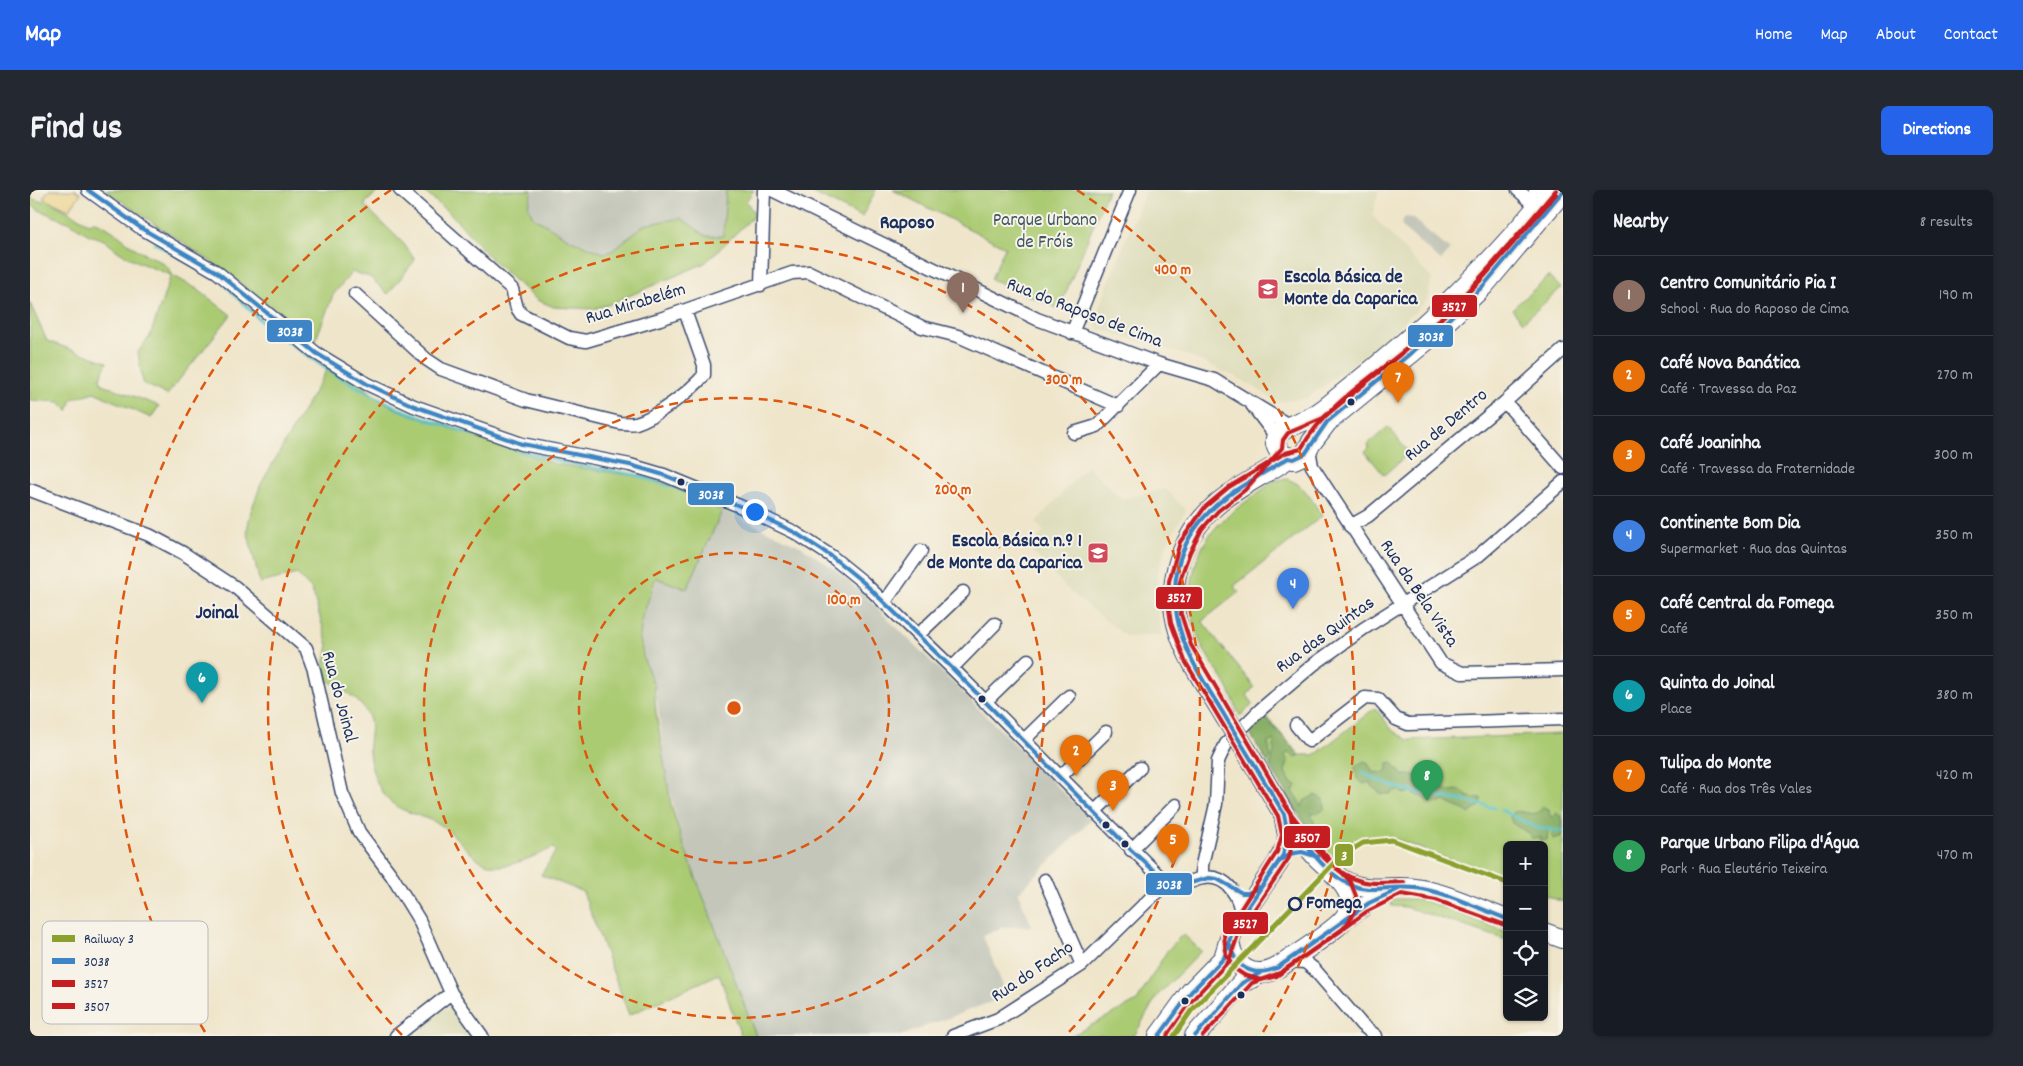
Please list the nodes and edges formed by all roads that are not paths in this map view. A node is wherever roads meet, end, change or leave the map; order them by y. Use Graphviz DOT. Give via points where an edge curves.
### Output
graph roads {
  1 [pos="88,190"];
  2 [pos="400,190"];
  3 [pos="764,190"];
  4 [pos="772,190"];
  5 [pos="1130,190"];
  6 [pos="1518,190"];
  7 [pos="1546,198"];
  8 [pos="761,284"];
  9 [pos="355,294"];
  10 [pos="685,311"];
  11 [pos="1072,333"];
  12 [pos="1563,350"];
  13 [pos="1159,364"];
  14 [pos="1248,401"];
  15 [pos="1505,402"];
  16 [pos="1118,406"];
  17 [pos="1074,433"];
  18 [pos="1295,445"];
  19 [pos="1563,468"];
  20 [pos="1563,482"];
  21 [pos="30,490"];
  22 [pos="1350,526"];
  23 [pos="921,551"];
  24 [pos="963,592"];
  25 [pos="884,603"];
  26 [pos="1401,605"];
  27 [pos="995,624"];
  28 [pos="918,635"];
  29 [pos="1028,660"];
  30 [pos="952,668"];
  31 [pos="1563,670"];
  32 [pos="1070,696"];
  33 [pos="985,702"];
  34 [pos="1563,719"];
  35 [pos="1296,725"];
  36 [pos="1106,732"];
  37 [pos="1024,740"];
  38 [pos="1140,768"];
  39 [pos="1060,777"];
  40 [pos="1176,805"];
  41 [pos="1094,812"];
  42 [pos="1284,814"];
  43 [pos="1131,850"];
  44 [pos="1318,858"];
  45 [pos="1278,864"];
  46 [pos="1338,876"];
  47 [pos="1202,878"];
  48 [pos="1045,880"];
  49 [pos="1166,883"];
  50 [pos="1229,886"];
  51 [pos="1262,886"];
  52 [pos="1400,888"];
  53 [pos="1241,918"];
  54 [pos="1503,918"];
  55 [pos="1338,925"];
  56 [pos="1311,944"];
  57 [pos="1288,960"];
  58 [pos="1242,961"];
  59 [pos="1082,965"];
  60 [pos="1314,969"];
  61 [pos="451,993"];
  62 [pos="396,1036"];
  63 [pos="482,1036"];
  64 [pos="953,1036"];
  65 [pos="1159,1036"];
  66 [pos="1195,1036"];
  67 [pos="1376,1036"];
  1 -- 25 [label="street" via="141,228 217,272 316,353 367,384 414,406 522,444 647,469 742,506 794,532 831,556"];
  2 -- 10 [label="street, Rua Mirabelém" via="512,289 522,314 569,338 592,340"];
  3 -- 8 [label="street"];
  4 -- 11 [label="street, Rua do Raposo de Cima" via="992,299"];
  5 -- 11 [label="street"];
  6 -- 7 [label="street"];
  7 -- 18 [label="main road" via="1484,285 1428,339"];
  8 -- 10 [label="street, Rua Mirabelém"];
  8 -- 16 [label="street" via="797,272 814,273 922,327 958,336"];
  9 -- 10 [label="street" via="441,369 526,400 634,424 690,390 704,375 704,365"];
  11 -- 13 [label="street, Rua do Raposo de Cima"];
  12 -- 15 [label="street, Rua de Dentro"];
  13 -- 14 [label="street, Rua do Raposo de Cima" via="1214,380"];
  13 -- 16 [label="street"];
  14 -- 18 [label="street, Rua do Raposo de Cima"];
  14 -- 18 [label="street, Rua do Raposo de Cima"];
  15 -- 19 [label="street"];
  15 -- 22 [label="street, Rua de Dentro" via="1368,516"];
  16 -- 17 [label="street" via="1097,426"];
  18 -- 22 [label="street, Rua da Bela Vista"];
  18 -- 42 [label="main road, bridge" via="1214,506 1197,525 1184,549 1172,590 1175,615 1185,648"];
  20 -- 26 [label="street, Rua das Quintas" via="1478,556"];
  21 -- 61 [label="street, Rua do Joinal" via="149,535 183,553 235,587 306,648 342,793 359,832 419,920"];
  22 -- 26 [label="street, Rua da Bela Vista"];
  23 -- 25 [label="street"];
  24 -- 28 [label="street"];
  25 -- 28 [label="street"];
  26 -- 31 [label="street, Rua da Bela Vista" via="1438,660 1451,670 1476,674"];
  26 -- 47 [label="street, Rua das Quintas" via="1313,665 1226,744 1218,761 1216,804"];
  27 -- 30 [label="street"];
  28 -- 30 [label="street"];
  29 -- 33 [label="street"];
  30 -- 33 [label="street"];
  32 -- 37 [label="street"];
  33 -- 37 [label="street"];
  34 -- 35 [label="street" via="1408,724 1396,719 1378,699 1365,698 1309,741"];
  36 -- 39 [label="street"];
  37 -- 39 [label="street"];
  38 -- 41 [label="street"];
  39 -- 41 [label="street"];
  40 -- 43 [label="street"];
  41 -- 43 [label="street"];
  42 -- 44 [label="main road"];
  42 -- 45 [label="main road" via="1288,840"];
  43 -- 49 [label="street"];
  44 -- 45 [label="main road" via="1310,853 1295,852"];
  44 -- 46 [label="main road"];
  45 -- 51 [label="main road"];
  46 -- 52 [label="main road" via="1359,888"];
  46 -- 55 [label="main road" via="1350,898 1349,910"];
  47 -- 49 [label="street" via="1176,886"];
  47 -- 50 [label="street" via="1217,879"];
  48 -- 59 [label="street"];
  49 -- 59 [label="street, Rua do Facho"];
  50 -- 51 [label="street" via="1248,893"];
  50 -- 53 [label="street" via="1240,900"];
  51 -- 53 [label="main road"];
  52 -- 54 [label="main road" via="1424,890"];
  52 -- 55 [label="main road" via="1369,903"];
  53 -- 58 [label="main road" via="1233,929"];
  55 -- 56 [label="main road"];
  56 -- 57 [label="main road"];
  56 -- 60 [label="street"];
  57 -- 58 [label="main road" via="1272,971"];
  57 -- 60 [label="street" via="1305,962"];
  58 -- 65 [label="main road" via="1224,958 1190,992"];
  58 -- 66 [label="main road" via="1242,983"];
  59 -- 64 [label="street, Rua do Facho" via="998,1019"];
  60 -- 67 [label="street" via="1362,1025"];
  61 -- 62 [label="street"];
  61 -- 63 [label="street, Rua do Joinal"];
}
